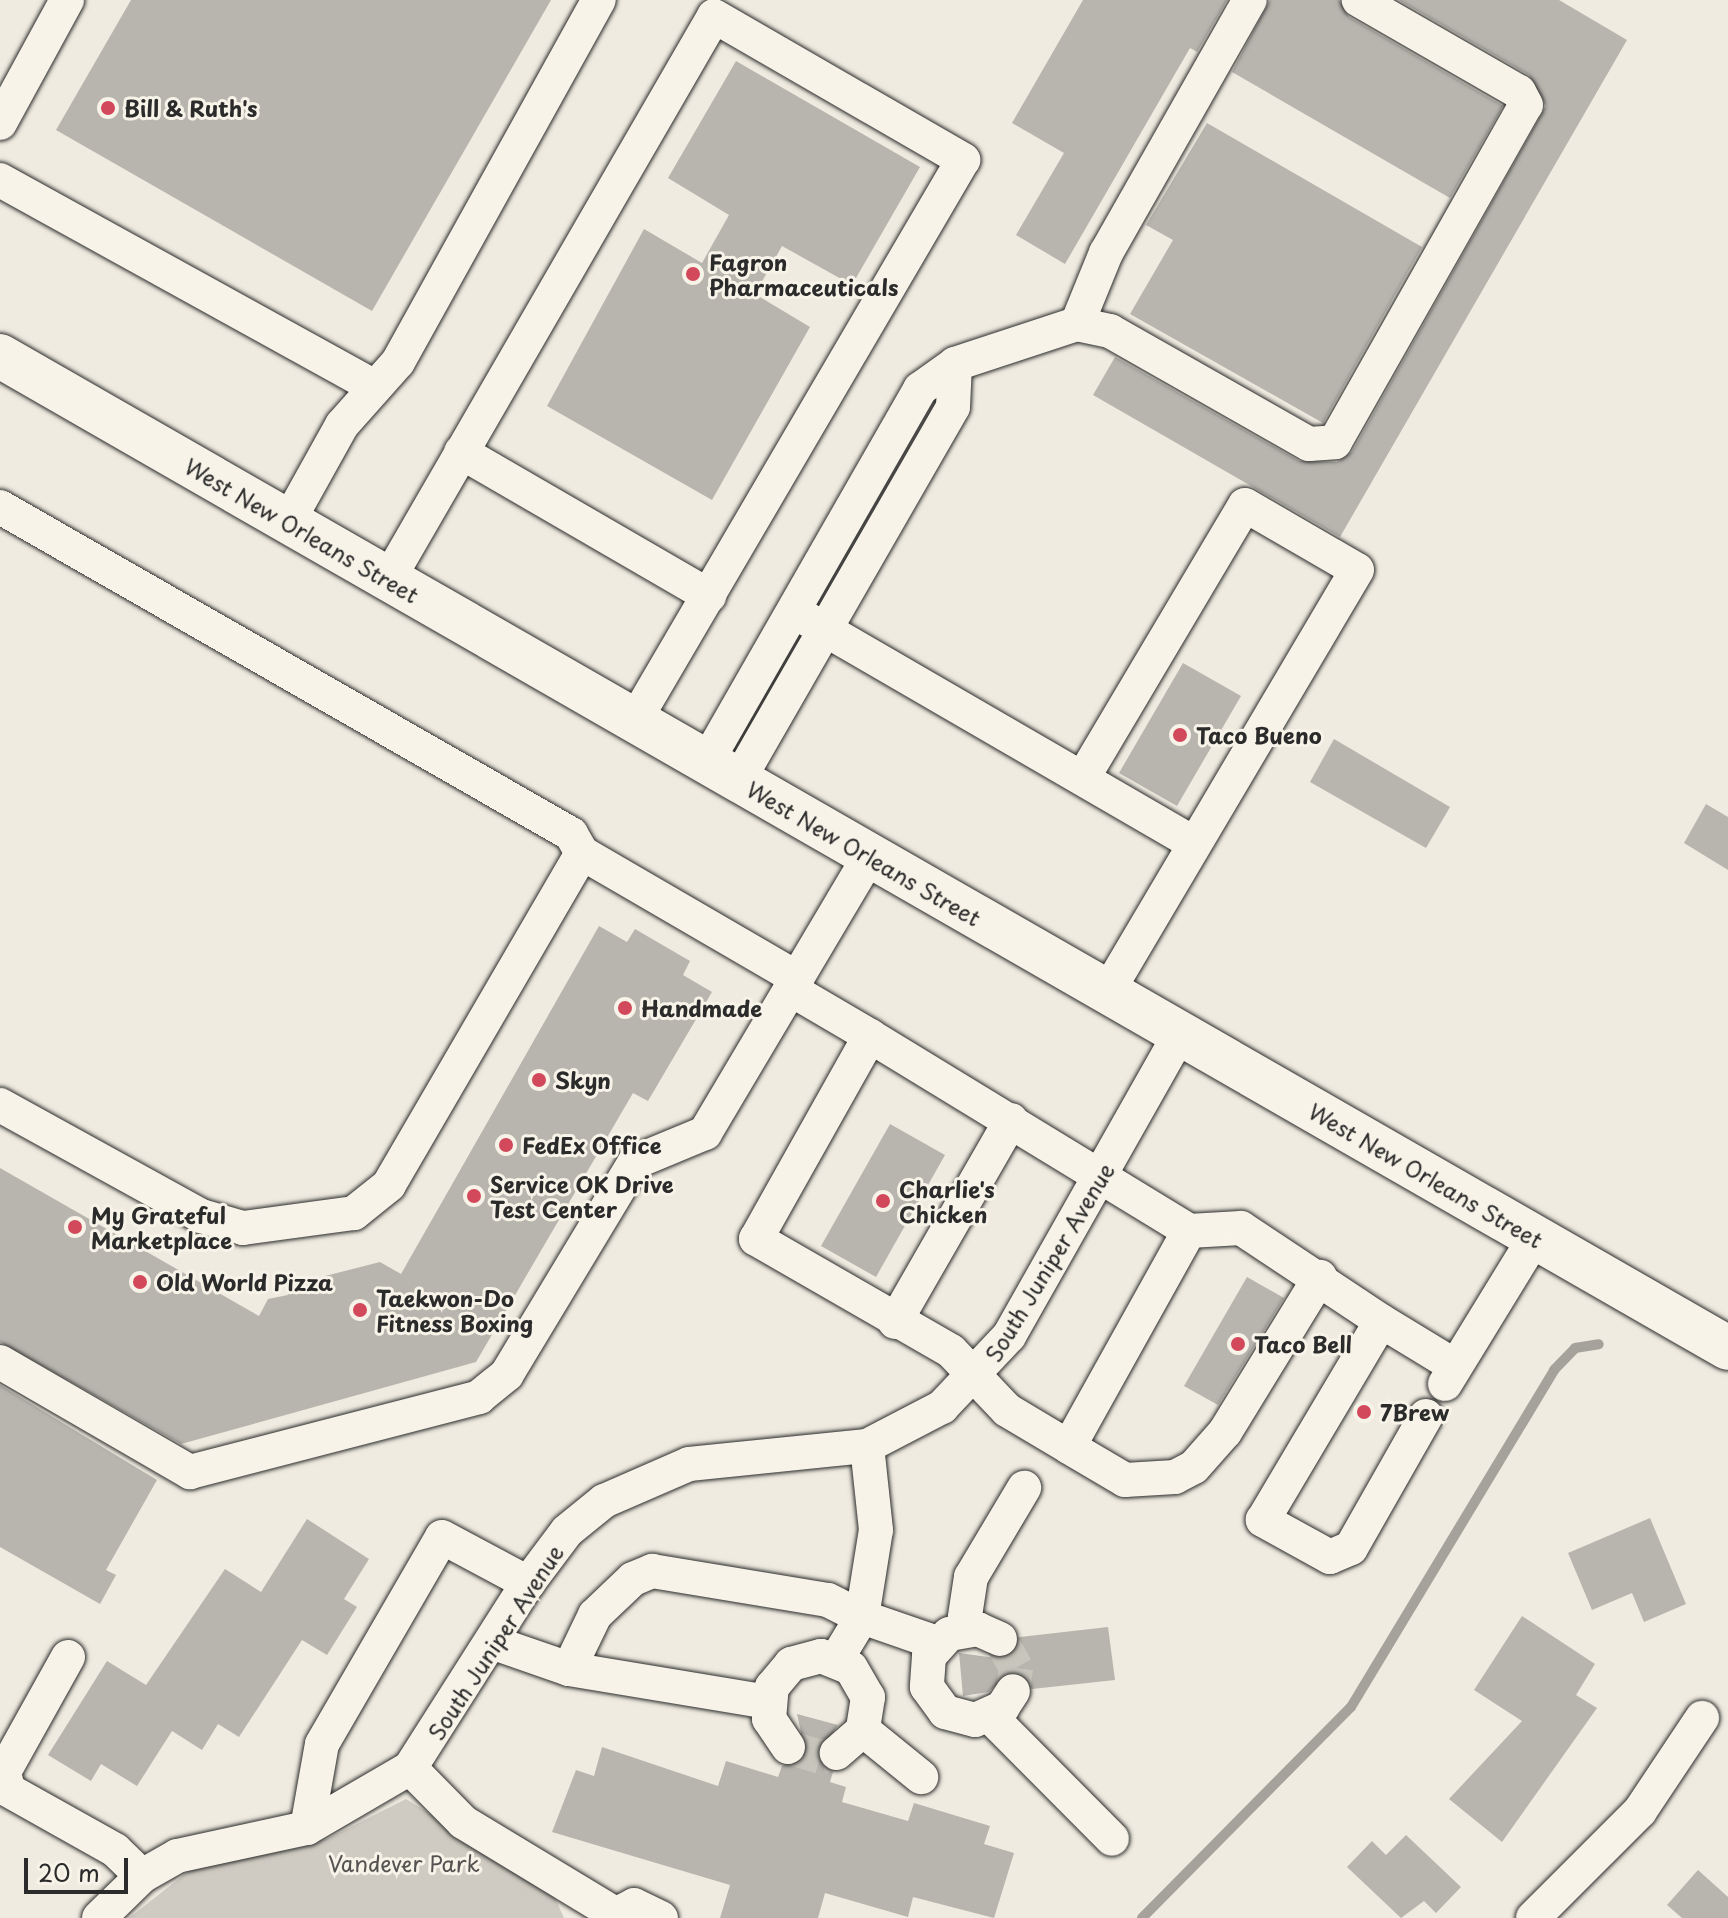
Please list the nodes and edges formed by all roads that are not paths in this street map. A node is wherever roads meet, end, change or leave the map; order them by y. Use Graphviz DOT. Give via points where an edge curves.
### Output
graph roads {
  1 [pos="67,0"];
  2 [pos="599,0"];
  3 [pos="1250,0"];
  4 [pos="1359,0"];
  5 [pos="0,123"];
  6 [pos="0,180"];
  7 [pos="1077,324"];
  8 [pos="0,356"];
  9 [pos="955,364"];
  10 [pos="375,387"];
  11 [pos="461,452"];
  12 [pos="0,507"];
  13 [pos="288,522"];
  14 [pos="388,580"];
  15 [pos="709,596"];
  16 [pos="789,609"];
  17 [pos="825,629"];
  18 [pos="634,722"];
  19 [pos="722,772"];
  20 [pos="1084,776"];
  21 [pos="1192,842"];
  22 [pos="582,853"];
  23 [pos="870,855"];
  24 [pos="793,984"];
  25 [pos="1108,991"];
  26 [pos="1181,1032"];
  27 [pos="870,1036"];
  28 [pos="0,1105"];
  29 [pos="1011,1120"];
  30 [pos="1101,1177"];
  31 [pos="1189,1231"];
  32 [pos="1535,1237"];
  33 [pos="1320,1277"];
  34 [pos="1381,1321"];
  35 [pos="895,1322"];
  36 [pos="1728,1348"];
  37 [pos="0,1362"];
  38 [pos="979,1375"];
  39 [pos="1426,1416"];
  40 [pos="867,1446"];
  41 [pos="1069,1447"];
  42 [pos="1024,1488"];
  43 [pos="528,1583"];
  44 [pos="862,1617"];
  45 [pos="950,1636"];
  46 [pos="1000,1639"];
  47 [pos="494,1643"];
  48 [pos="68,1657"];
  49 [pos="836,1660"];
  50 [pos="569,1669"];
  51 [pos="768,1702"];
  52 [pos="1702,1718"];
  53 [pos="863,1730"];
  54 [pos="788,1747"];
  55 [pos="837,1753"];
  56 [pos="410,1768"];
  57 [pos="921,1777"];
  58 [pos="307,1828"];
  59 [pos="1112,1839"];
  60 [pos="142,1876"];
  61 [pos="611,1915"];
  62 [pos="99,1918"];
  63 [pos="661,1918"];
  64 [pos="1533,1918"];
  1 -- 5 [label="street"];
  2 -- 10 [label="street" via="398,362"];
  3 -- 7 [label="street" via="1106,253"];
  4 -- 7 [label="street" via="1519,92 1526,105 1335,442 1309,444 1110,331"];
  6 -- 10 [label="street"];
  7 -- 9 [label="street"];
  8 -- 13 [label="main road, West New Orleans Street"];
  9 -- 16 [label="street" via="920,389"];
  9 -- 17 [label="street" via="953,407"];
  10 -- 13 [label="street" via="342,425"];
  11 -- 14 [label="street"];
  11 -- 15 [label="street"];
  11 -- 15 [label="street" via="714,16 963,160"];
  12 -- 22 [label="street" via="571,834"];
  13 -- 14 [label="main road, West New Orleans Street"];
  14 -- 18 [label="main road, West New Orleans Street"];
  15 -- 18 [label="street"];
  16 -- 17 [label="street"];
  16 -- 19 [label="street"];
  17 -- 19 [label="street"];
  17 -- 20 [label="street"];
  18 -- 19 [label="main road, West New Orleans Street"];
  19 -- 23 [label="main road, West New Orleans Street"];
  20 -- 21 [label="street"];
  20 -- 21 [label="street" via="1245,505 1357,570"];
  21 -- 25 [label="street"];
  22 -- 24 [label="street"];
  22 -- 28 [label="street" via="389,1185 354,1213 243,1228 201,1216"];
  23 -- 24 [label="street"];
  23 -- 25 [label="main road, West New Orleans Street"];
  24 -- 27 [label="street"];
  24 -- 37 [label="street" via="705,1133 635,1162 507,1374 479,1397 190,1472"];
  25 -- 26 [label="main road, West New Orleans Street"];
  26 -- 30 [label="street, South Juniper Avenue"];
  26 -- 32 [label="main road, West New Orleans Street"];
  27 -- 29 [label="street"];
  27 -- 35 [label="street" via="756,1239"];
  29 -- 30 [label="street"];
  29 -- 35 [label="street"];
  30 -- 31 [label="street"];
  30 -- 38 [label="street, South Juniper Avenue"];
  31 -- 33 [label="street" via="1241,1228"];
  31 -- 41 [label="street"];
  32 -- 34 [label="street" via="1449,1376"];
  32 -- 36 [label="main road, West New Orleans Street"];
  33 -- 34 [label="street"];
  33 -- 41 [label="street" via="1225,1432 1194,1467 1175,1477 1125,1480"];
  34 -- 39 [label="street" via="1263,1520 1330,1557 1351,1548"];
  35 -- 38 [label="street" via="951,1351"];
  38 -- 40 [label="street, South Juniper Avenue" via="942,1407"];
  38 -- 41 [label="street" via="1007,1410"];
  40 -- 43 [label="street, South Juniper Avenue" via="689,1464 648,1477 567,1531"];
  40 -- 44 [label="street" via="876,1530"];
  42 -- 45 [label="street" via="971,1577"];
  43 -- 47 [label="street, South Juniper Avenue"];
  43 -- 58 [label="street" via="442,1537 322,1744"];
  44 -- 45 [label="street"];
  44 -- 49 [label="street"];
  44 -- 50 [label="street" via="828,1600 652,1571 633,1579 595,1615"];
  45 -- 46 [label="street"];
  45 -- 59 [label="street" via="925,1672 934,1701 960,1718 1002,1703"];
  47 -- 50 [label="street"];
  47 -- 56 [label="street, South Juniper Avenue"];
  48 -- 60 [label="street" via="4,1772 8,1790 115,1850"];
  49 -- 51 [label="street" via="791,1664"];
  49 -- 53 [label="street" via="868,1697"];
  50 -- 51 [label="street"];
  51 -- 54 [label="street"];
  52 -- 64 [label="street" via="1640,1811"];
  53 -- 55 [label="street"];
  53 -- 57 [label="street"];
  56 -- 58 [label="street, South Juniper Avenue"];
  56 -- 61 [label="street" via="463,1822"];
  58 -- 60 [label="street, South Juniper Avenue" via="177,1856"];
  60 -- 62 [label="street, South Juniper Avenue"];
  61 -- 63 [label="street" via="645,1906"];
}
